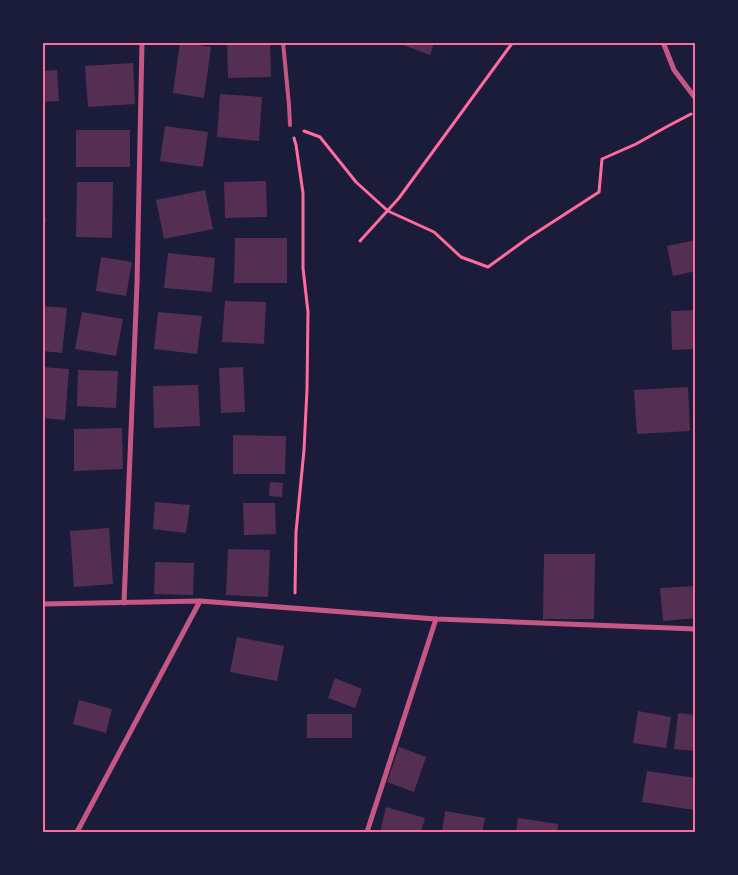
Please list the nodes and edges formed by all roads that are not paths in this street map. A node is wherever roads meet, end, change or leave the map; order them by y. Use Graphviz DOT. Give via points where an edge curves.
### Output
graph roads {
  1 [pos="142,42"];
  2 [pos="283,42"];
  3 [pos="663,42"];
  4 [pos="696,99"];
  5 [pos="290,125"];
  6 [pos="200,601"];
  7 [pos="124,603"];
  8 [pos="42,604"];
  9 [pos="436,620"];
  10 [pos="696,629"];
  11 [pos="77,832"];
  12 [pos="367,832"];
  1 -- 7 [label="street" via="138,284"];
  2 -- 5 [label="lane"];
  3 -- 4 [label="street" via="674,70"];
  6 -- 7 [label="street"];
  6 -- 9 [label="street"];
  6 -- 11 [label="street"];
  7 -- 8 [label="street"];
  9 -- 10 [label="street"];
  9 -- 12 [label="street"];
}
